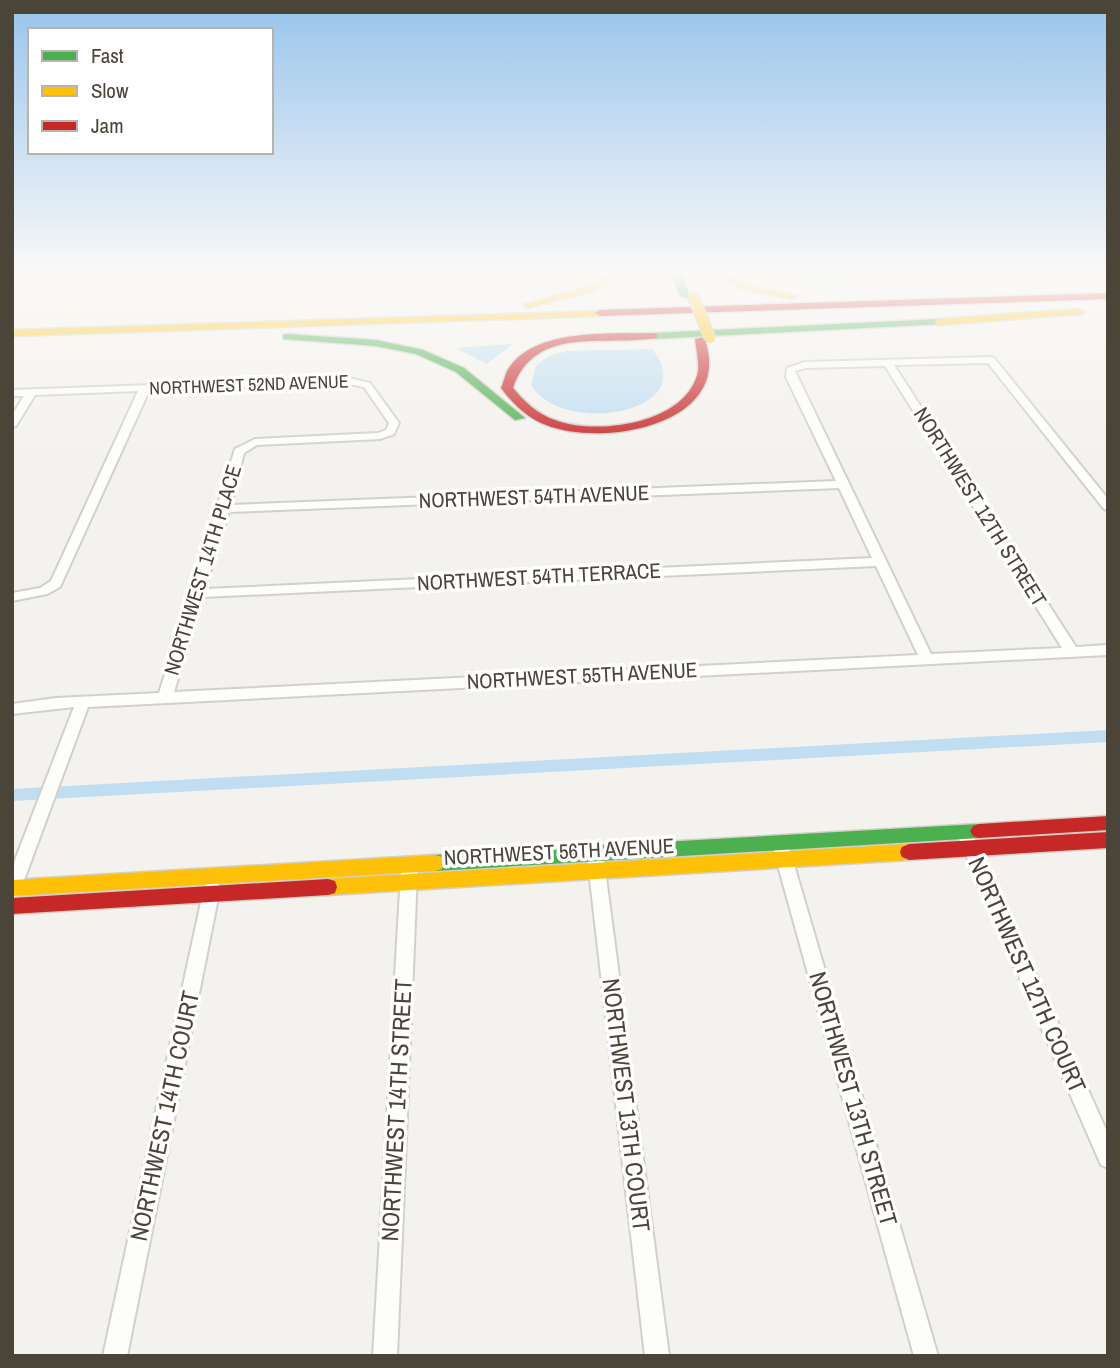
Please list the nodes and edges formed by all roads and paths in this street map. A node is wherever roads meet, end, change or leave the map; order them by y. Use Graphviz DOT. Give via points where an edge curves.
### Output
graph roads {
  1 [pos="346,335"];
  2 [pos="673,335"];
  3 [pos="703,335"];
  4 [pos="279,337"];
  5 [pos="705,339"];
  6 [pos="12,345"];
  7 [pos="887,362"];
  8 [pos="145,388"];
  9 [pos="12,393"];
  10 [pos="31,393"];
  11 [pos="12,424"];
  12 [pos="245,445"];
  13 [pos="844,484"];
  14 [pos="1108,507"];
  15 [pos="224,509"];
  16 [pos="879,562"];
  17 [pos="199,593"];
  18 [pos="12,597"];
  19 [pos="1108,650"];
  20 [pos="1072,652"];
  21 [pos="927,659"];
  22 [pos="165,697"];
  23 [pos="12,700"];
  24 [pos="83,702"];
  25 [pos="56,703"];
  26 [pos="12,709"];
  27 [pos="1108,823"];
  28 [pos="968,840"];
  29 [pos="1108,840"];
  30 [pos="782,851"];
  31 [pos="596,862"];
  32 [pos="409,873"];
  33 [pos="213,885"];
  34 [pos="13,889"];
  35 [pos="12,906"];
  36 [pos="1108,1157"];
  37 [pos="115,1356"];
  38 [pos="385,1356"];
  39 [pos="657,1356"];
  40 [pos="926,1356"];
  1 -- 4 [label="main road"];
  2 -- 5 [label="main road" via="577,339 546,345 509,371 507,388 519,405 550,422 597,430 645,425 674,412 694,393 705,371"];
  3 -- 5 [label="main road"];
  4 -- 5 [label="main road" via="375,343 423,354 469,376 516,416 544,428 596,436 649,429 693,407 715,372"];
  4 -- 6 [label="main road"];
  7 -- 13 [label="street" via="805,365 790,370"];
  7 -- 14 [label="street" via="991,360"];
  7 -- 20 [label="street, NORTHWEST 12TH STREET"];
  8 -- 10 [label="street, NORTHWEST 52ND AVENUE"];
  8 -- 12 [label="street, NORTHWEST 52ND AVENUE" via="359,382 367,385 394,423 390,432 380,436"];
  8 -- 18 [label="street" via="56,584"];
  9 -- 10 [label="street, NORTHWEST 52ND AVENUE"];
  10 -- 11 [label="street"];
  12 -- 15 [label="street, NORTHWEST 14TH PLACE" via="239,451"];
  13 -- 15 [label="street, NORTHWEST 54TH AVENUE"];
  13 -- 16 [label="street"];
  15 -- 17 [label="street, NORTHWEST 14TH PLACE"];
  16 -- 17 [label="street, NORTHWEST 54TH TERRACE"];
  16 -- 21 [label="street"];
  17 -- 22 [label="street, NORTHWEST 14TH PLACE"];
  19 -- 20 [label="street, NORTHWEST 55TH AVENUE"];
  20 -- 21 [label="street, NORTHWEST 55TH AVENUE"];
  21 -- 22 [label="street, NORTHWEST 55TH AVENUE"];
  22 -- 24 [label="street, NORTHWEST 55TH AVENUE"];
  23 -- 25 [label="street, NORTHWEST 55TH AVENUE"];
  24 -- 25 [label="street, NORTHWEST 55TH AVENUE"];
  24 -- 34 [label="street"];
  25 -- 26 [label="street, NORTHWEST 55TH AVENUE"];
  27 -- 28 [label="main road, NORTHWEST 56TH AVENUE"];
  28 -- 29 [label="main road, NORTHWEST 56TH AVENUE"];
  28 -- 30 [label="main road, NORTHWEST 56TH AVENUE"];
  28 -- 36 [label="street, NORTHWEST 12TH COURT"];
  30 -- 31 [label="main road, NORTHWEST 56TH AVENUE"];
  30 -- 40 [label="street, NORTHWEST 13TH STREET"];
  31 -- 32 [label="main road, NORTHWEST 56TH AVENUE"];
  31 -- 39 [label="street, NORTHWEST 13TH COURT"];
  32 -- 33 [label="main road, NORTHWEST 56TH AVENUE"];
  32 -- 38 [label="street, NORTHWEST 14TH STREET"];
  33 -- 34 [label="main road, NORTHWEST 56TH AVENUE"];
  33 -- 35 [label="main road, NORTHWEST 56TH AVENUE"];
  33 -- 37 [label="street, NORTHWEST 14TH COURT"];
}
